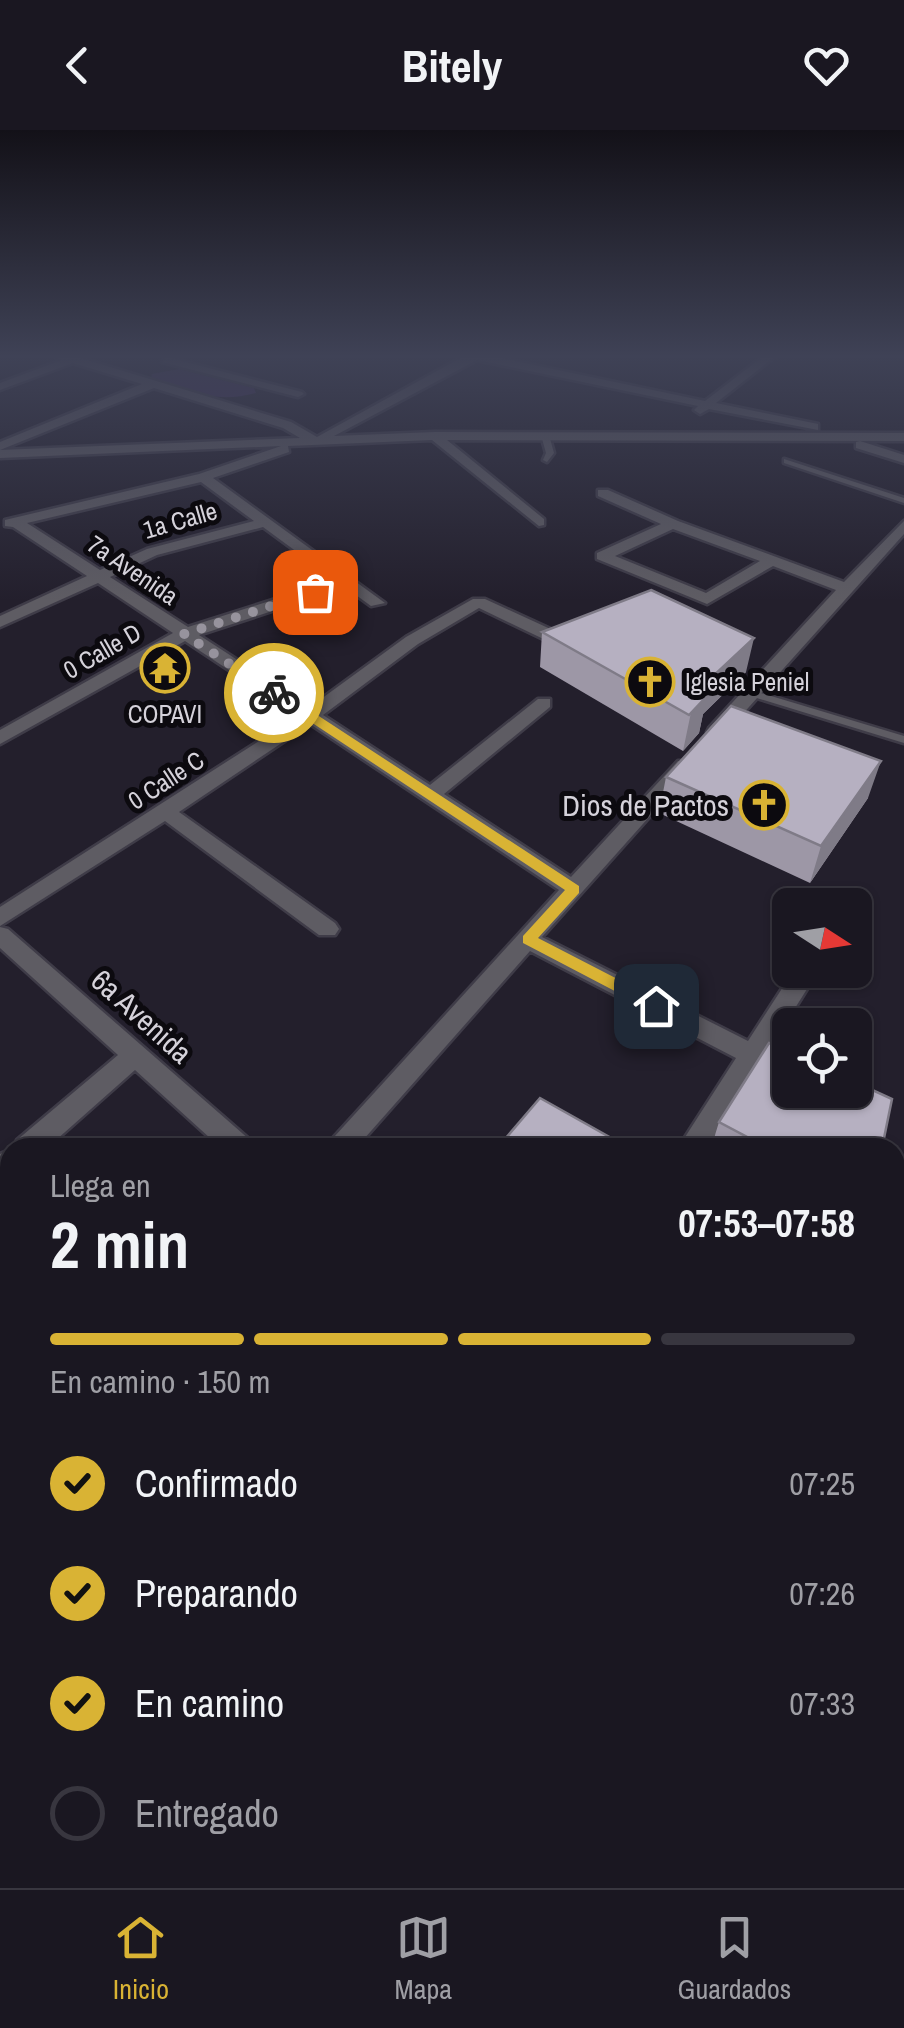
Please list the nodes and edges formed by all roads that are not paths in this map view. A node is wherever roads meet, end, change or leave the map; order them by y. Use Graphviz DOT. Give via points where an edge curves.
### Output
graph roads {
  1 [pos="310,437"];
  2 [pos="322,437"];
  3 [pos="404,437"];
  4 [pos="436,437"];
  5 [pos="546,437"];
  6 [pos="760,437"];
  7 [pos="902,437"];
  8 [pos="842,438"];
  9 [pos="314,440"];
  10 [pos="0,454"];
  11 [pos="904,459"];
  12 [pos="547,460"];
  13 [pos="787,461"];
  14 [pos="203,477"];
  15 [pos="603,493"];
  16 [pos="904,501"];
  17 [pos="266,522"];
  18 [pos="540,522"];
  19 [pos="8,524"];
  20 [pos="673,524"];
  21 [pos="904,525"];
  22 [pos="771,561"];
  23 [pos="96,576"];
  24 [pos="348,582"];
  25 [pos="845,588"];
  26 [pos="376,603"];
  27 [pos="0,622"];
  28 [pos="184,634"];
  29 [pos="564,642"];
  30 [pos="751,692"];
  31 [pos="544,703"];
  32 [pos="310,716"];
  33 [pos="0,738"];
  34 [pos="904,740"];
  35 [pos="430,795"];
  36 [pos="164,811"];
  37 [pos="574,889"];
  38 [pos="0,918"];
  39 [pos="328,929"];
  40 [pos="0,934"];
  41 [pos="528,940"];
  42 [pos="795,988"];
  43 [pos="136,1054"];
  44 [pos="752,1055"];
  45 [pos="39,1138"];
  46 [pos="229,1138"];
  47 [pos="347,1138"];
  48 [pos="698,1138"];
  1 -- 9 [label="street"];
  2 -- 9 [label="street"];
  3 -- 9 [label="street"];
  4 -- 18 [label="street"];
  5 -- 12 [label="lane"];
  6 -- 8 [label="street"];
  7 -- 8 [label="street"];
  8 -- 11 [label="street"];
  9 -- 10 [label="street"];
  9 -- 14 [label="street"];
  13 -- 16 [label="lane"];
  14 -- 17 [label="street"];
  14 -- 19 [label="street"];
  15 -- 20 [label="street"];
  17 -- 23 [label="street, 1a Calle" via="152,552"];
  17 -- 24 [label="street"];
  19 -- 23 [label="street, 7a Avenida"];
  20 -- 22 [label="street"];
  20 -- 22 [label="street" via="602,556 707,598"];
  21 -- 25 [label="street"];
  22 -- 25 [label="street"];
  23 -- 27 [label="street, 1a Calle"];
  23 -- 28 [label="street, 7a Avenida"];
  24 -- 26 [label="street"];
  24 -- 28 [label="street, 0 Calle D"];
  25 -- 30 [label="street"];
  28 -- 32 [label="street, 7a Avenida"];
  28 -- 33 [label="street, 0 Calle D"];
  29 -- 32 [label="street, 0 Calle C" via="479,602 416,635"];
  30 -- 34 [label="lane"];
  30 -- 37 [label="street"];
  31 -- 35 [label="street"];
  32 -- 35 [label="street, 7a Avenida"];
  32 -- 36 [label="street, 0 Calle C"];
  35 -- 37 [label="street, 7a Avenida"];
  36 -- 38 [label="street, 0 Calle C"];
  36 -- 39 [label="street"];
  37 -- 41 [label="street"];
  40 -- 43 [label="street, 6a Avenida"];
  41 -- 44 [label="street"];
  41 -- 47 [label="street"];
  42 -- 44 [label="street"];
  43 -- 45 [label="street"];
  43 -- 46 [label="street, 6a Avenida"];
  44 -- 48 [label="street"];
}
